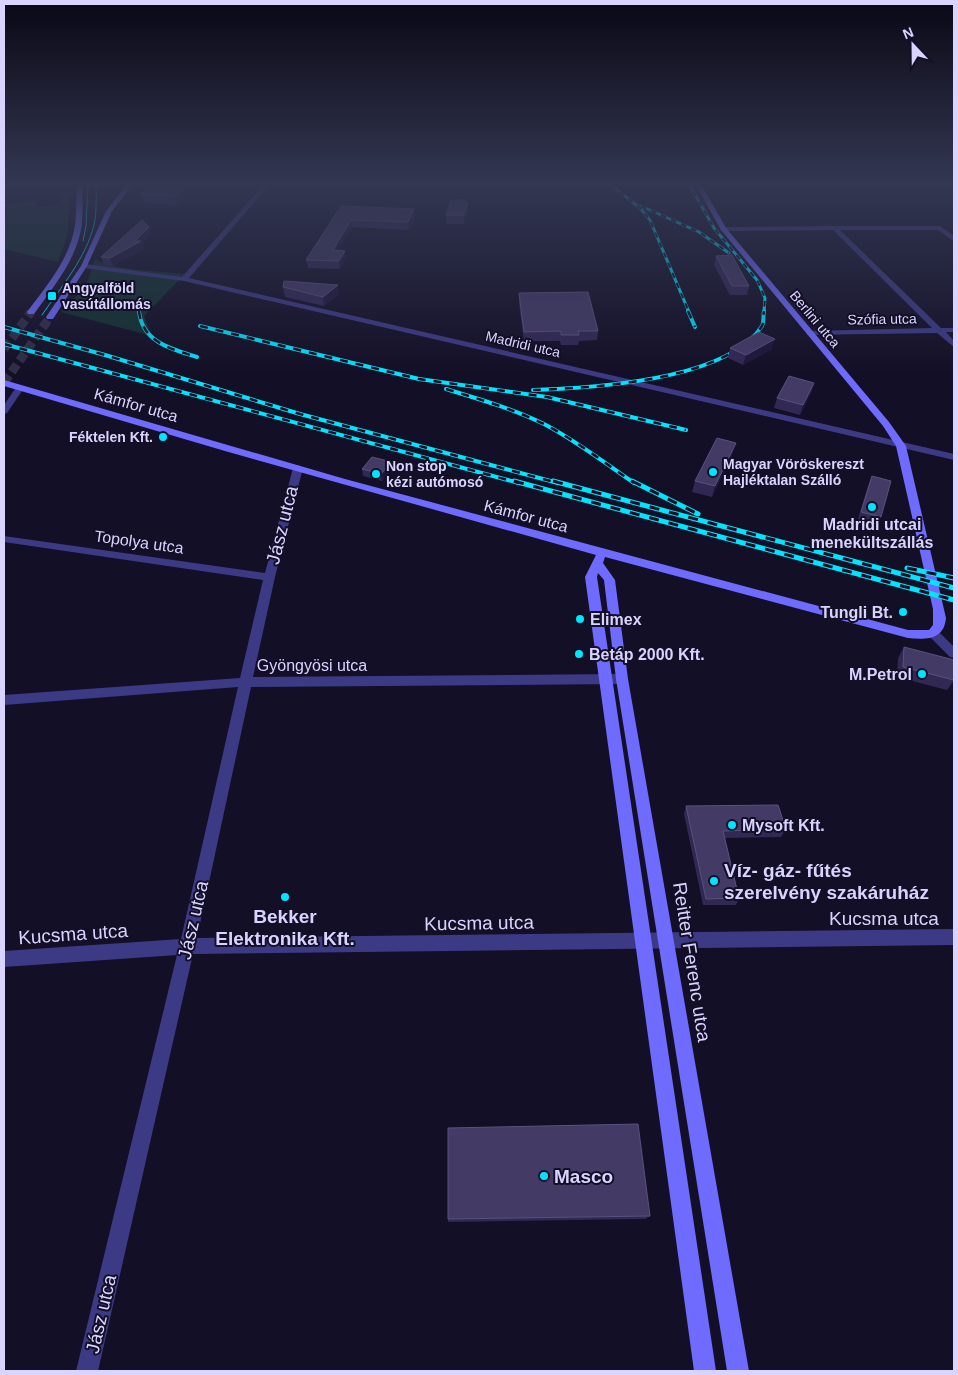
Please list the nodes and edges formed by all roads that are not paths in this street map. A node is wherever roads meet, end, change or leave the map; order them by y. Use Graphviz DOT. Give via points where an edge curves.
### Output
graph roads {
  1 [pos="72,246"];
  2 [pos="93,246"];
  3 [pos="213,246"];
  4 [pos="737,246"];
  5 [pos="853,246"];
  6 [pos="84,266"];
  7 [pos="184,279"];
  8 [pos="32,312"];
  9 [pos="50,317"];
  10 [pos="939,330"];
  11 [pos="954,330"];
  12 [pos="810,333"];
  13 [pos="954,345"];
  14 [pos="4,383"];
  15 [pos="20,388"];
  16 [pos="4,411"];
  17 [pos="901,446"];
  18 [pos="954,456"];
  19 [pos="298,468"];
  20 [pos="4,539"];
  21 [pos="600,558"];
  22 [pos="269,578"];
  23 [pos="934,634"];
  24 [pos="954,642"];
  25 [pos="954,654"];
  26 [pos="605,679"];
  27 [pos="622,679"];
  28 [pos="245,682"];
  29 [pos="4,700"];
  30 [pos="954,937"];
  31 [pos="667,939"];
  32 [pos="643,940"];
  33 [pos="187,946"];
  34 [pos="4,959"];
  35 [pos="87,1371"];
  36 [pos="705,1371"];
  37 [pos="738,1371"];
  1 -- 8 [label="street" via="55,280"];
  2 -- 6 [label="street"];
  3 -- 7 [label="street"];
  4 -- 12 [label="street, Berlini utca"];
  5 -- 10 [label="street"];
  6 -- 7 [label="street, Madridi utca"];
  6 -- 9 [label="street"];
  7 -- 17 [label="street, Madridi utca"];
  10 -- 11 [label="street, Szófia utca"];
  10 -- 12 [label="street, Szófia utca"];
  10 -- 13 [label="street"];
  12 -- 17 [label="street, Berlini utca"];
  14 -- 15 [label="street, Kámfor utca"];
  15 -- 16 [label="street"];
  15 -- 19 [label="street, Kámfor utca"];
  17 -- 18 [label="street, Madridi utca"];
  17 -- 23 [label="street" via="939,609 939,629"];
  19 -- 21 [label="street, Kámfor utca"];
  19 -- 22 [label="street, Jász utca"];
  20 -- 22 [label="street, Topolya utca"];
  21 -- 23 [label="street, Kámfor utca" via="908,634"];
  21 -- 26 [label="street" via="591,577"];
  21 -- 27 [label="street, Reitter Ferenc utca" via="609,580"];
  22 -- 28 [label="street, Jász utca"];
  23 -- 24 [label="street, Kámfor utca"];
  23 -- 25 [label="street"];
  26 -- 27 [label="street, Gyöngyösi utca"];
  26 -- 28 [label="street, Gyöngyösi utca"];
  26 -- 32 [label="street"];
  27 -- 31 [label="street, Reitter Ferenc utca"];
  28 -- 29 [label="street, Gyöngyösi utca"];
  28 -- 33 [label="street, Jász utca"];
  30 -- 31 [label="street, Kucsma utca"];
  31 -- 32 [label="street, Kucsma utca"];
  31 -- 37 [label="street, Reitter Ferenc utca"];
  32 -- 33 [label="street, Kucsma utca"];
  32 -- 36 [label="street"];
  33 -- 34 [label="street, Kucsma utca"];
  33 -- 35 [label="street, Jász utca"];
}
